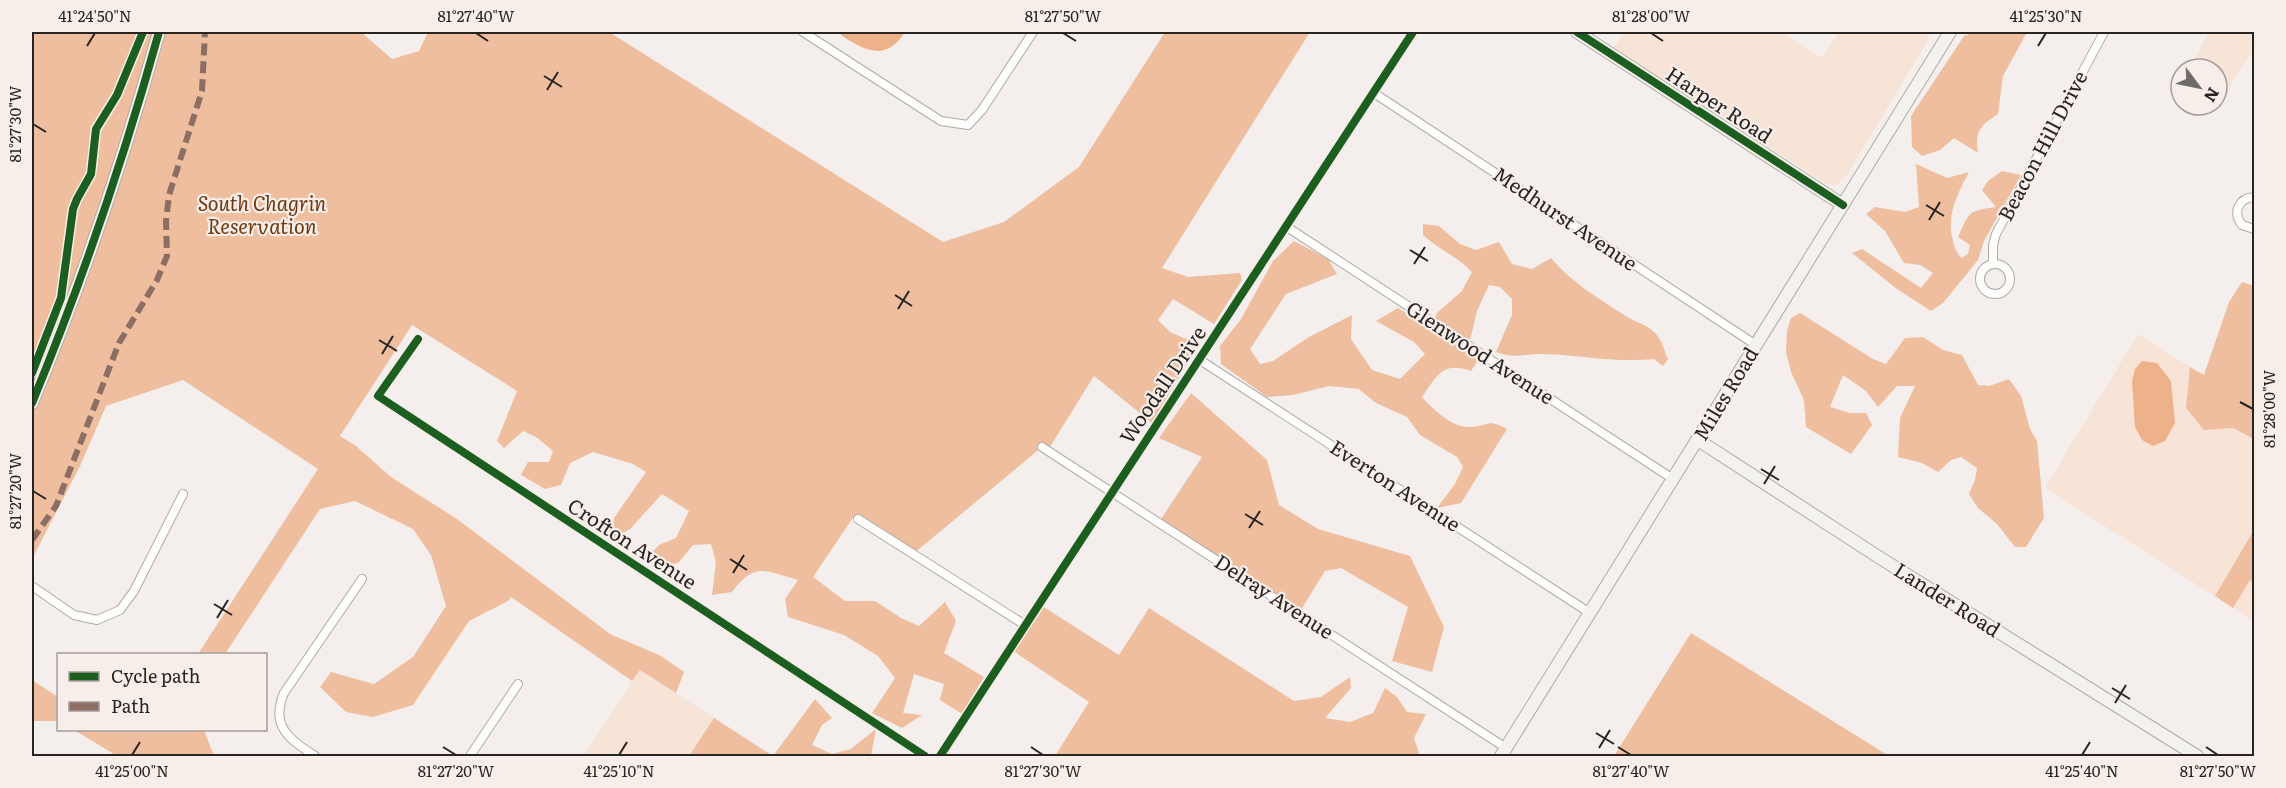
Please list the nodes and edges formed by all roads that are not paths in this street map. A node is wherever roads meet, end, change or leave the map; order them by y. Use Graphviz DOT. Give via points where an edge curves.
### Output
graph roads {
  1 [pos="159,32"];
  2 [pos="803,32"];
  3 [pos="1033,32"];
  4 [pos="1413,32"];
  5 [pos="1577,32"];
  6 [pos="1948,32"];
  7 [pos="2104,32"];
  8 [pos="1374,93"];
  9 [pos="2254,197"];
  10 [pos="1843,206"];
  11 [pos="1287,227"];
  12 [pos="2254,229"];
  13 [pos="1993,264"];
  14 [pos="418,339"];
  15 [pos="1756,345"];
  16 [pos="1200,360"];
  17 [pos="32,403"];
  18 [pos="1698,440"];
  19 [pos="1042,447"];
  20 [pos="1673,479"];
  21 [pos="1113,492"];
  22 [pos="183,494"];
  23 [pos="858,519"];
  24 [pos="362,579"];
  25 [pos="32,586"];
  26 [pos="1590,613"];
  27 [pos="1025,625"];
  28 [pos="518,684"];
  29 [pos="1503,752"];
  30 [pos="315,756"];
  31 [pos="470,756"];
  32 [pos="925,756"];
  33 [pos="940,756"];
  34 [pos="2197,756"];
  1 -- 17 [label="street" via="96,234"];
  2 -- 3 [label="street" via="941,120 968,125"];
  4 -- 8 [label="street, Woodall Drive"];
  5 -- 10 [label="street, Harper Road"];
  6 -- 10 [label="street, Miles Road"];
  7 -- 13 [label="street, Beacon Hill Drive" via="1996,234"];
  8 -- 11 [label="street, Woodall Drive"];
  8 -- 15 [label="street, Medhurst Avenue"];
  9 -- 12 [label="street" via="2242,201 2237,216 2242,225"];
  10 -- 15 [label="street, Miles Road"];
  11 -- 16 [label="street, Woodall Drive"];
  11 -- 20 [label="street, Glenwood Avenue"];
  14 -- 32 [label="street, Crofton Avenue" via="378,396"];
  15 -- 18 [label="street, Miles Road"];
  16 -- 21 [label="street, Woodall Drive"];
  16 -- 26 [label="street, Everton Avenue"];
  18 -- 20 [label="street, Miles Road"];
  18 -- 34 [label="street, Lander Road"];
  19 -- 21 [label="street, Delray Avenue"];
  20 -- 26 [label="street, Miles Road"];
  21 -- 27 [label="street, Woodall Drive"];
  21 -- 29 [label="street, Delray Avenue"];
  22 -- 25 [label="street" via="134,591 120,610 97,620 74,615"];
  23 -- 27 [label="street"];
  24 -- 30 [label="street" via="278,707 281,728"];
  26 -- 29 [label="street, Miles Road"];
  27 -- 33 [label="street, Woodall Drive"];
  28 -- 31 [label="street"];
}
